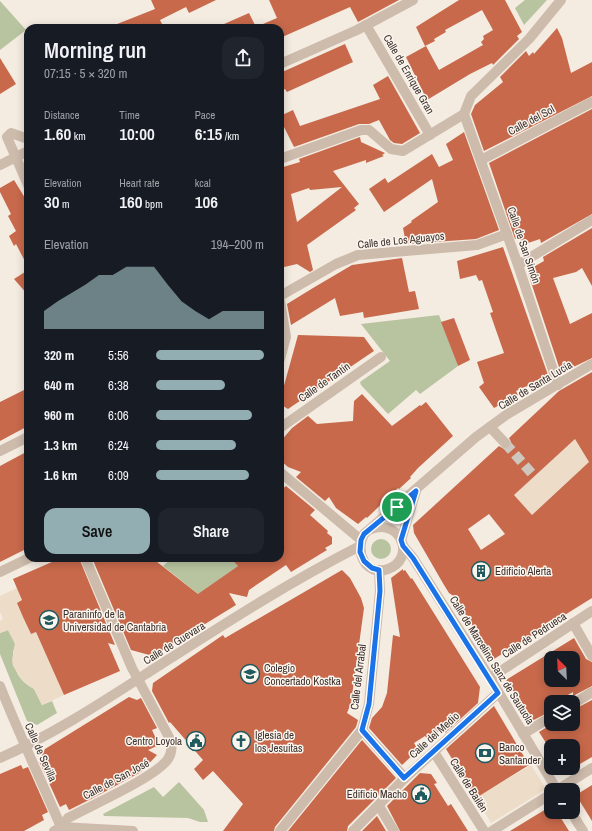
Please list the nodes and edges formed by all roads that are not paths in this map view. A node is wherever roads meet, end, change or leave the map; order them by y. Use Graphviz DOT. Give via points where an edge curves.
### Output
graph roads {
  1 [pos="413,0"];
  2 [pos="561,0"];
  3 [pos="366,25"];
  4 [pos="284,62"];
  5 [pos="592,102"];
  6 [pos="464,114"];
  7 [pos="430,135"];
  8 [pos="24,137"];
  9 [pos="24,153"];
  10 [pos="284,158"];
  11 [pos="481,160"];
  12 [pos="0,165"];
  13 [pos="24,176"];
  14 [pos="592,220"];
  15 [pos="507,234"];
  16 [pos="518,265"];
  17 [pos="284,294"];
  18 [pos="284,325"];
  19 [pos="284,344"];
  20 [pos="381,357"];
  21 [pos="592,364"];
  22 [pos="558,385"];
  23 [pos="284,425"];
  24 [pos="490,426"];
  25 [pos="24,439"];
  26 [pos="505,443"];
  27 [pos="0,451"];
  28 [pos="284,476"];
  29 [pos="416,491"];
  30 [pos="371,529"];
  31 [pos="360,543"];
  32 [pos="402,543"];
  33 [pos="24,560"];
  34 [pos="87,562"];
  35 [pos="379,570"];
  36 [pos="0,572"];
  37 [pos="592,612"];
  38 [pos="573,623"];
  39 [pos="592,656"];
  40 [pos="490,678"];
  41 [pos="138,680"];
  42 [pos="0,686"];
  43 [pos="592,692"];
  44 [pos="498,693"];
  45 [pos="580,700"];
  46 [pos="544,721"];
  47 [pos="362,730"];
  48 [pos="523,734"];
  49 [pos="26,747"];
  50 [pos="434,752"];
  51 [pos="0,758"];
  52 [pos="592,768"];
  53 [pos="404,778"];
  54 [pos="553,783"];
  55 [pos="568,783"];
  56 [pos="544,798"];
  57 [pos="379,806"];
  58 [pos="575,819"];
  59 [pos="58,829"];
  60 [pos="133,831"];
  61 [pos="280,831"];
  62 [pos="353,831"];
  63 [pos="394,831"];
  64 [pos="484,831"];
  65 [pos="492,831"];
  66 [pos="583,831"];
  1 -- 3 [label="street"];
  2 -- 6 [label="street" via="529,39 471,96"];
  3 -- 4 [label="street"];
  3 -- 7 [label="street, Calle de Enrique Gran"];
  5 -- 11 [label="street, Calle del Sol"];
  6 -- 7 [label="street"];
  6 -- 11 [label="street, Calle de San Simón"];
  7 -- 10 [label="street" via="403,151 397,151 369,130 361,130"];
  8 -- 13 [label="street" via="15,133 7,137"];
  9 -- 12 [label="street, bridge"];
  11 -- 15 [label="street, Calle de San Simón"];
  14 -- 16 [label="street"];
  15 -- 16 [label="street, Calle de San Simón"];
  15 -- 17 [label="street, Calle de Los Aguayos" via="478,245 358,255 336,264"];
  16 -- 22 [label="street, Calle de San Simón"];
  18 -- 19 [label="street"];
  20 -- 23 [label="street, Calle de Tantín"];
  21 -- 22 [label="street, Calle de Santa Lucía"];
  22 -- 24 [label="street, Calle de Santa Lucía"];
  24 -- 26 [label="street"];
  24 -- 29 [label="street, Calle de Santa Lucía"];
  25 -- 27 [label="street"];
  28 -- 31 [label="street"];
  29 -- 30 [label="street, Calle de Santa Lucía"];
  29 -- 32 [label="street"];
  30 -- 31 [label="street"];
  30 -- 32 [label="street" via="392,529"];
  31 -- 35 [label="street" via="364,561"];
  31 -- 41 [label="street, Calle de Guevara"];
  32 -- 35 [label="street" via="402,556 397,563 389,569"];
  32 -- 40 [label="street, Calle de Marcelino Sanz de Sautuola"];
  33 -- 36 [label="street"];
  34 -- 41 [label="street, Calle de San José"];
  35 -- 47 [label="street, Calle del Arrabal" via="380,591 369,704"];
  37 -- 38 [label="street, Calle de Pedrueca"];
  38 -- 39 [label="street"];
  38 -- 40 [label="street, Calle de Pedrueca"];
  40 -- 44 [label="street, Calle de Marcelino Sanz de Sautuola"];
  41 -- 49 [label="street, Calle de Guevara"];
  41 -- 59 [label="street, Calle de San José" via="171,741 172,750 169,758 156,771 68,818"];
  42 -- 49 [label="street, Calle de Sevilla"];
  43 -- 45 [label="street"];
  44 -- 48 [label="street, Calle de Marcelino Sanz de Sautuola"];
  44 -- 50 [label="street, Calle del Medio"];
  46 -- 48 [label="street"];
  47 -- 53 [label="street"];
  47 -- 61 [label="street, Calle del Arrabal"];
  48 -- 54 [label="street, Calle de Marcelino Sanz de Sautuola"];
  49 -- 51 [label="street, Calle de Guevara"];
  49 -- 59 [label="street, Calle de Sevilla"];
  50 -- 53 [label="street, Calle del Medio"];
  50 -- 64 [label="street, Calle de Bailén"];
  52 -- 55 [label="street"];
  53 -- 57 [label="street, Calle del Medio"];
  56 -- 65 [label="street"];
  57 -- 62 [label="street, Calle del Medio"];
  57 -- 63 [label="street"];
  58 -- 66 [label="street"];
  59 -- 60 [label="street"];
}
